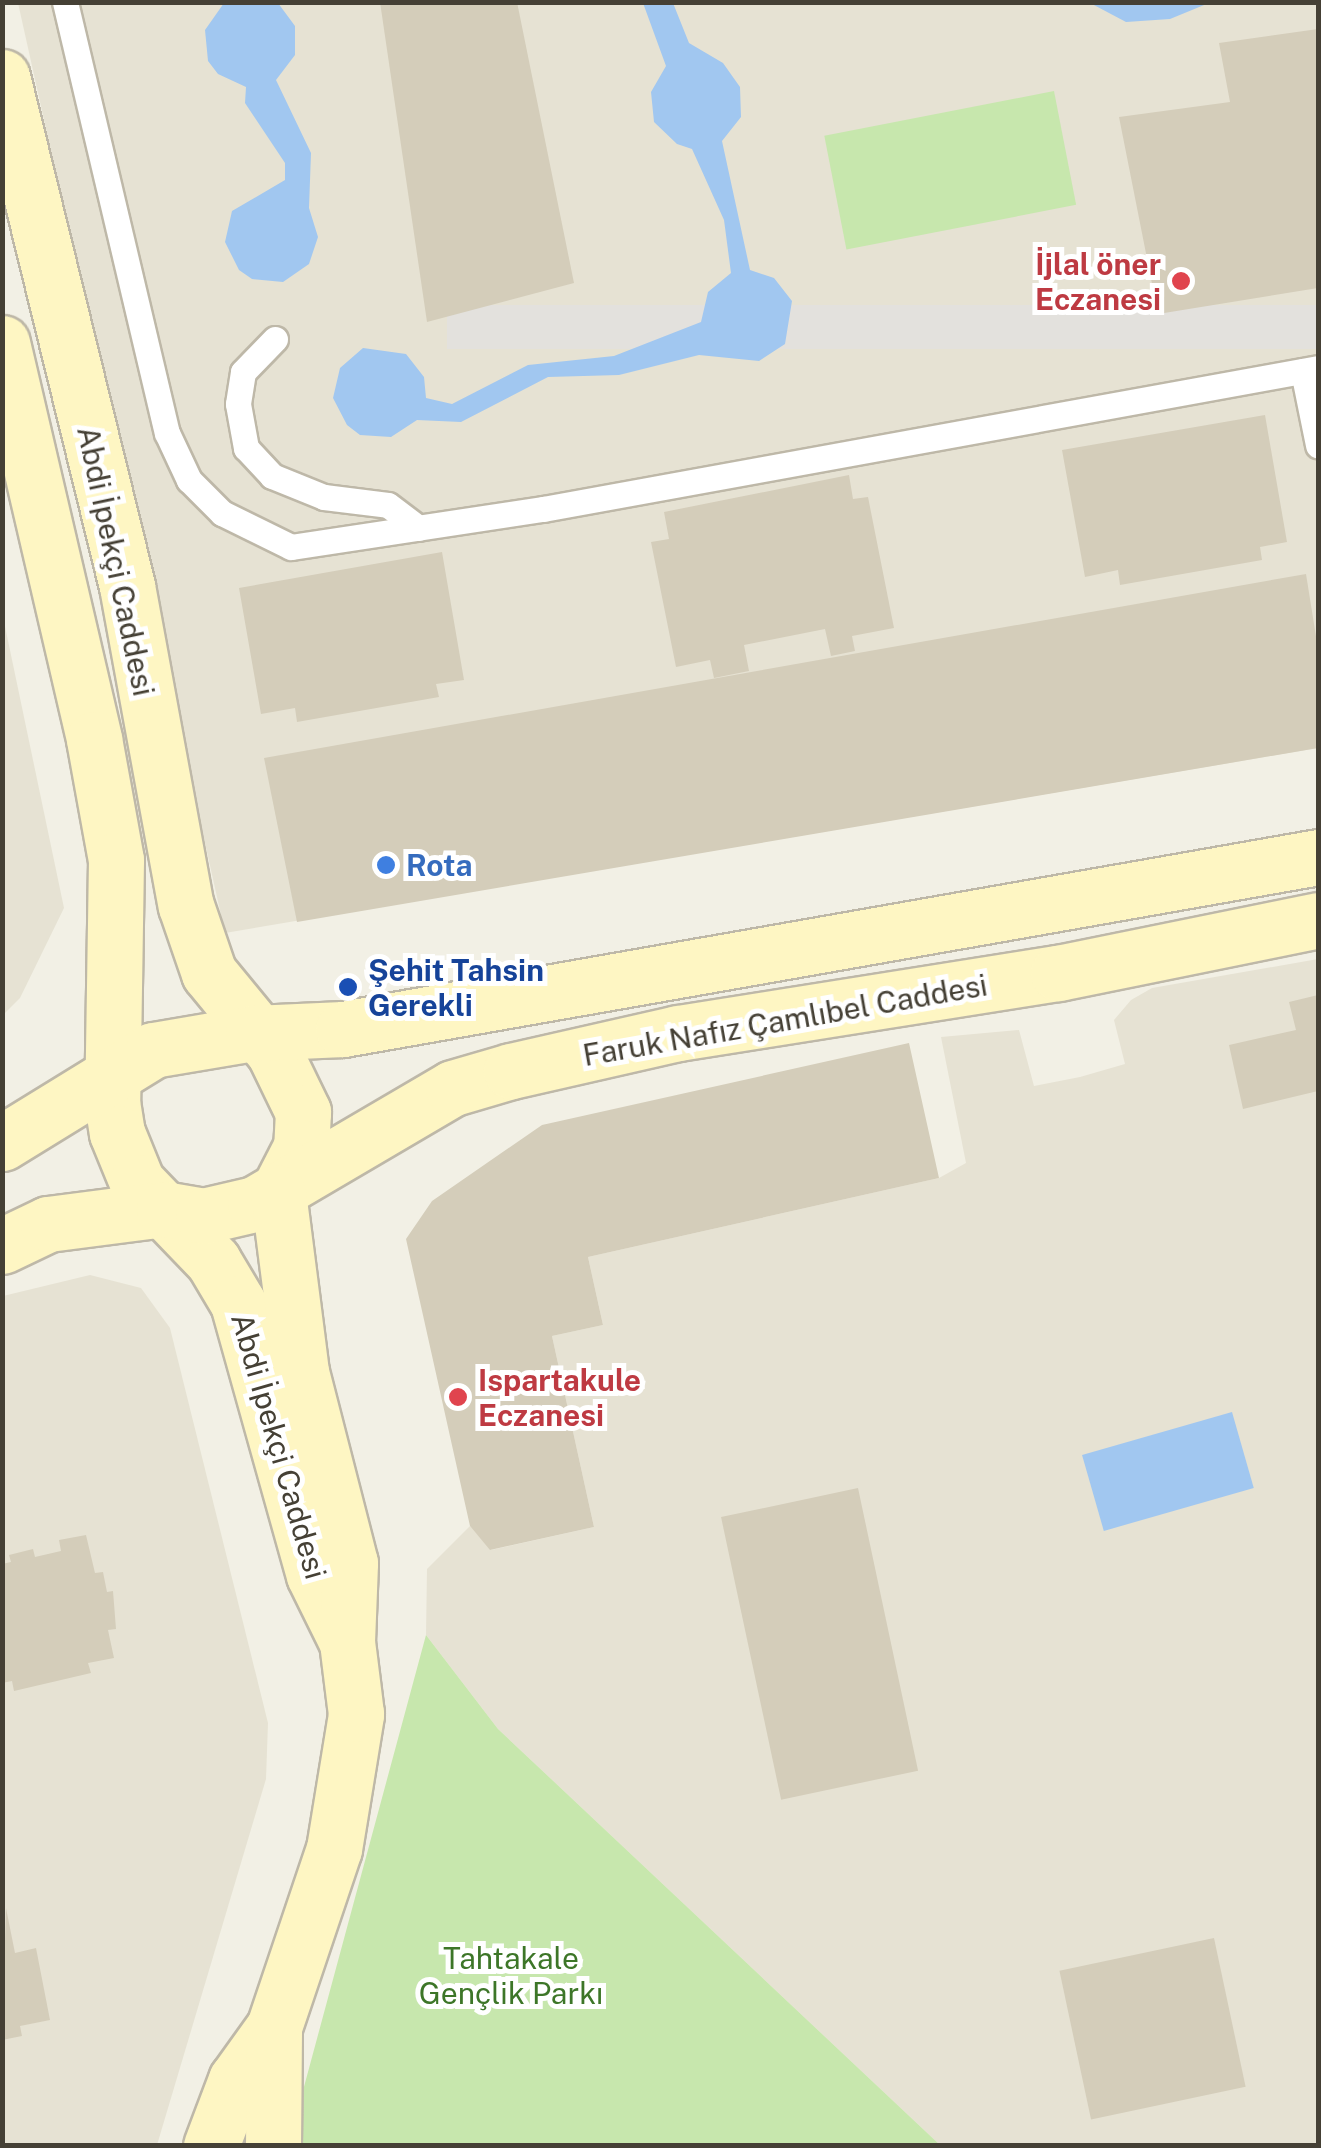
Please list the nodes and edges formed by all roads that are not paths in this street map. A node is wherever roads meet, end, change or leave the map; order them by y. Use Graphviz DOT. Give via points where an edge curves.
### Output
graph roads {
  1 [pos="65,2"];
  2 [pos="2,76"];
  3 [pos="275,339"];
  4 [pos="2,343"];
  5 [pos="1311,369"];
  6 [pos="1318,445"];
  7 [pos="418,528"];
  8 [pos="1318,857"];
  9 [pos="1318,920"];
  10 [pos="253,1033"];
  11 [pos="112,1070"];
  12 [pos="2,1143"];
  13 [pos="278,1192"];
  14 [pos="164,1209"];
  15 [pos="2,1246"];
  16 [pos="347,1642"];
  17 [pos="274,2027"];
  18 [pos="211,2146"];
  19 [pos="273,2146"];
  1 -- 7 [label="lane" via="167,434 189,480 222,512 290,548"];
  2 -- 10 [label="street, Abdi İpekçi Caddesi" via="127,586 186,906 210,973"];
  3 -- 7 [label="lane" via="243,372 238,404 246,448 272,476 324,497 388,505"];
  4 -- 11 [label="street, Abdi İpekçi Caddesi" via="116,860"];
  5 -- 6 [label="lane"];
  5 -- 7 [label="lane"];
  8 -- 10 [label="street" via="342,1029"];
  9 -- 13 [label="street, Faruk Nafız Çamlıbel Caddesi" via="1058,974 678,1033 512,1071 453,1088"];
  10 -- 11 [label="street" via="153,1050"];
  10 -- 13 [label="street" via="294,1082 303,1112 301,1147"];
  11 -- 12 [label="street"];
  11 -- 14 [label="street" via="117,1133 136,1182"];
  13 -- 14 [label="street, Faruk Nafız Çamlıbel Caddesi" via="204,1216"];
  13 -- 16 [label="street, Abdi İpekçi Caddesi" via="301,1372 350,1563"];
  14 -- 15 [label="street, Faruk Nafız Çamlıbel Caddesi" via="48,1224"];
  14 -- 16 [label="street, Abdi İpekçi Caddesi" via="212,1261 238,1303 314,1575"];
  16 -- 17 [label="street, Abdi İpekçi Caddesi" via="356,1714 351,1771 334,1849"];
  17 -- 18 [label="street" via="236,2080"];
  17 -- 19 [label="street"];
}
